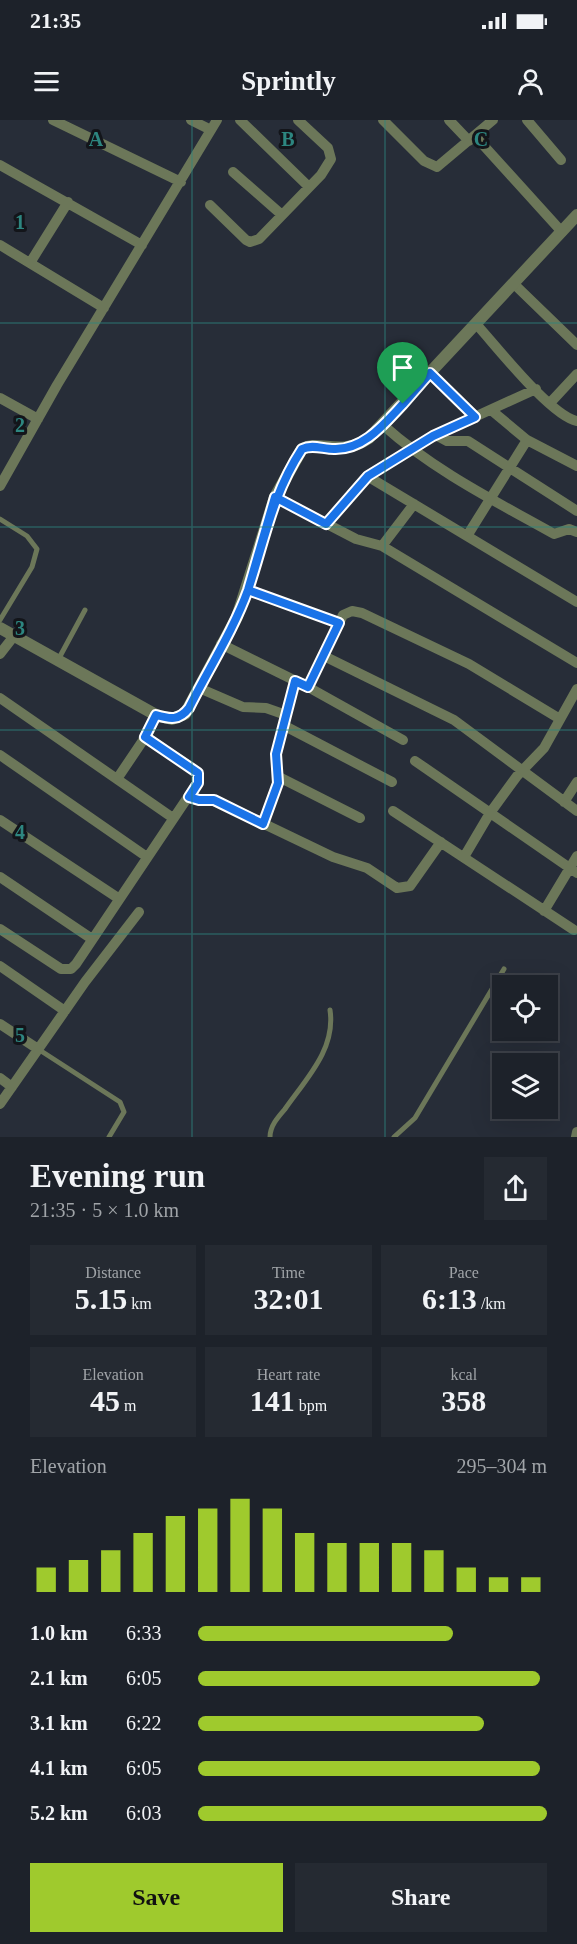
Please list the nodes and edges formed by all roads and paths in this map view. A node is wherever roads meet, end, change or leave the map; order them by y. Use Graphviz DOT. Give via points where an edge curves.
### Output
graph roads {
  1 [pos="53,120"];
  2 [pos="191,120"];
  3 [pos="217,120"];
  4 [pos="240,120"];
  5 [pos="297,120"];
  6 [pos="383,120"];
  7 [pos="448,120"];
  8 [pos="494,120"];
  9 [pos="526,120"];
  10 [pos="211,130"];
  11 [pos="472,139"];
  12 [pos="561,160"];
  13 [pos="0,165"];
  14 [pos="233,172"];
  15 [pos="181,182"];
  16 [pos="309,187"];
  17 [pos="68,202"];
  18 [pos="210,205"];
  19 [pos="577,214"];
  20 [pos="282,215"];
  21 [pos="562,232"];
  22 [pos="0,245"];
  23 [pos="142,245"];
  24 [pos="30,263"];
  25 [pos="514,284"];
  26 [pos="104,308"];
  27 [pos="477,325"];
  28 [pos="577,345"];
  29 [pos="430,373"];
  30 [pos="577,374"];
  31 [pos="536,389"];
  32 [pos="0,398"];
  33 [pos="550,403"];
  34 [pos="490,410"];
  35 [pos="475,417"];
  36 [pos="38,419"];
  37 [pos="577,421"];
  38 [pos="383,425"];
  39 [pos="436,435"];
  40 [pos="526,440"];
  41 [pos="411,450"];
  42 [pos="577,466"];
  43 [pos="509,468"];
  44 [pos="368,476"];
  45 [pos="2,478"];
  46 [pos="275,497"];
  47 [pos="490,499"];
  48 [pos="414,504"];
  49 [pos="577,511"];
  50 [pos="0,519"];
  51 [pos="326,524"];
  52 [pos="577,532"];
  53 [pos="467,536"];
  54 [pos="382,546"];
  55 [pos="248,590"];
  56 [pos="577,602"];
  57 [pos="85,610"];
  58 [pos="0,620"];
  59 [pos="339,623"];
  60 [pos="0,628"];
  61 [pos="14,636"];
  62 [pos="221,644"];
  63 [pos="0,654"];
  64 [pos="324,656"];
  65 [pos="58,660"];
  66 [pos="577,663"];
  67 [pos="295,681"];
  68 [pos="200,687"];
  69 [pos="308,687"];
  70 [pos="577,688"];
  71 [pos="0,698"];
  72 [pos="156,715"];
  73 [pos="560,719"];
  74 [pos="284,720"];
  75 [pos="145,737"];
  76 [pos="403,740"];
  77 [pos="0,755"];
  78 [pos="415,761"];
  79 [pos="523,770"];
  80 [pos="279,777"];
  81 [pos="117,779"];
  82 [pos="392,782"];
  83 [pos="577,782"];
  84 [pos="189,797"];
  85 [pos="564,802"];
  86 [pos="393,811"];
  87 [pos="577,811"];
  88 [pos="490,813"];
  89 [pos="173,818"];
  90 [pos="360,818"];
  91 [pos="0,820"];
  92 [pos="263,824"];
  93 [pos="441,842"];
  94 [pos="577,856"];
  95 [pos="147,857"];
  96 [pos="464,857"];
  97 [pos="573,871"];
  98 [pos="0,877"];
  99 [pos="118,898"];
  100 [pos="544,911"];
  101 [pos="139,912"];
  102 [pos="0,929"];
  103 [pos="574,930"];
  104 [pos="92,939"];
  105 [pos="0,966"];
  106 [pos="504,969"];
  107 [pos="330,1010"];
  108 [pos="65,1011"];
  109 [pos="0,1024"];
  110 [pos="38,1049"];
  111 [pos="0,1078"];
  112 [pos="12,1086"];
  113 [pos="0,1104"];
  114 [pos="577,1132"];
  115 [pos="109,1137"];
  116 [pos="270,1137"];
  117 [pos="394,1137"];
  118 [pos="576,1137"];
  1 -- 15 [label="street"];
  2 -- 10 [label="street"];
  3 -- 10 [label="street"];
  4 -- 16 [label="street"];
  5 -- 16 [label="street" via="331,154 328,165"];
  6 -- 11 [label="street" via="432,166 442,164"];
  7 -- 11 [label="street"];
  8 -- 11 [label="street"];
  9 -- 12 [label="street"];
  10 -- 15 [label="street"];
  11 -- 21 [label="street"];
  13 -- 17 [label="street"];
  14 -- 20 [label="street"];
  15 -- 23 [label="street"];
  16 -- 20 [label="street"];
  17 -- 23 [label="street"];
  17 -- 24 [label="street"];
  18 -- 20 [label="street" via="250,242 259,239"];
  19 -- 21 [label="street"];
  21 -- 25 [label="street"];
  22 -- 24 [label="street"];
  23 -- 26 [label="street"];
  24 -- 26 [label="street"];
  25 -- 27 [label="street"];
  25 -- 28 [label="street"];
  26 -- 36 [label="street"];
  27 -- 29 [label="street"];
  27 -- 31 [label="street"];
  29 -- 35 [label="street"];
  29 -- 38 [label="street"];
  30 -- 33 [label="street"];
  31 -- 33 [label="street"];
  31 -- 34 [label="street"];
  32 -- 36 [label="street"];
  33 -- 37 [label="street" via="567,418"];
  34 -- 35 [label="street"];
  34 -- 40 [label="street"];
  35 -- 39 [label="street"];
  36 -- 45 [label="street"];
  38 -- 41 [label="street"];
  38 -- 46 [label="street" via="358,445 302,449"];
  39 -- 41 [label="street"];
  39 -- 43 [label="street" via="447,441 468,441"];
  40 -- 42 [label="street"];
  40 -- 43 [label="street"];
  41 -- 44 [label="street"];
  41 -- 47 [label="street"];
  43 -- 47 [label="street"];
  43 -- 49 [label="street"];
  44 -- 48 [label="street"];
  44 -- 51 [label="street"];
  46 -- 51 [label="street"];
  46 -- 55 [label="street"];
  47 -- 52 [label="street" via="554,534 569,529"];
  47 -- 53 [label="street"];
  48 -- 53 [label="street"];
  48 -- 54 [label="street"];
  50 -- 58 [label="lane" via="27,536 37,549 32,567"];
  51 -- 54 [label="street"];
  53 -- 56 [label="street"];
  54 -- 66 [label="street"];
  55 -- 59 [label="street"];
  55 -- 62 [label="street"];
  57 -- 65 [label="lane"];
  59 -- 64 [label="street"];
  59 -- 73 [label="street" via="347,612 362,613 469,664"];
  60 -- 61 [label="street"];
  61 -- 63 [label="street"];
  61 -- 65 [label="street"];
  62 -- 67 [label="street"];
  62 -- 68 [label="street"];
  64 -- 69 [label="street"];
  64 -- 79 [label="street" via="438,710"];
  65 -- 72 [label="street"];
  67 -- 69 [label="street"];
  67 -- 74 [label="street"];
  68 -- 72 [label="street" via="184,714 172,719"];
  68 -- 74 [label="street" via="243,707 266,708"];
  69 -- 76 [label="street"];
  70 -- 73 [label="street"];
  71 -- 81 [label="street"];
  72 -- 75 [label="street"];
  73 -- 79 [label="street" via="541,753"];
  74 -- 80 [label="street" via="276,754"];
  74 -- 82 [label="street"];
  75 -- 81 [label="street"];
  75 -- 84 [label="street" via="198,773 198,783"];
  77 -- 95 [label="street"];
  78 -- 88 [label="street"];
  79 -- 85 [label="street"];
  79 -- 88 [label="street"];
  80 -- 90 [label="street"];
  80 -- 92 [label="street"];
  81 -- 89 [label="street"];
  83 -- 85 [label="street"];
  84 -- 89 [label="street"];
  84 -- 92 [label="street" via="214,800"];
  85 -- 87 [label="street"];
  86 -- 93 [label="street"];
  88 -- 96 [label="street"];
  88 -- 97 [label="street"];
  89 -- 95 [label="street"];
  91 -- 99 [label="street"];
  92 -- 93 [label="street" via="333,857 367,868 397,888 410,886"];
  93 -- 96 [label="street"];
  94 -- 97 [label="street"];
  95 -- 99 [label="street"];
  96 -- 100 [label="street"];
  97 -- 100 [label="street"];
  98 -- 104 [label="street"];
  99 -- 104 [label="street"];
  100 -- 103 [label="street"];
  101 -- 108 [label="street"];
  102 -- 104 [label="street" via="66,970 76,964"];
  105 -- 108 [label="street"];
  106 -- 117 [label="lane" via="415,1118"];
  107 -- 116 [label="lane" via="332,1025 327,1047 275,1121"];
  108 -- 110 [label="street"];
  109 -- 110 [label="street"];
  110 -- 112 [label="street"];
  110 -- 115 [label="lane" via="120,1102 122,1118"];
  111 -- 112 [label="street"];
  112 -- 113 [label="street"];
  114 -- 118 [label="street"];
}
